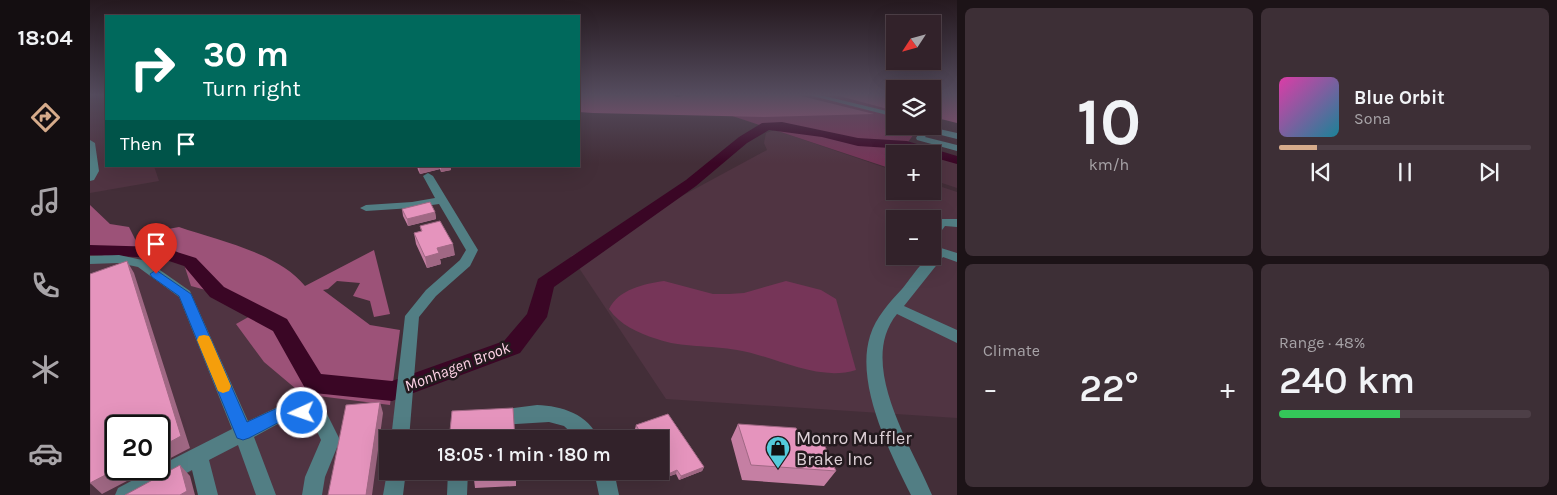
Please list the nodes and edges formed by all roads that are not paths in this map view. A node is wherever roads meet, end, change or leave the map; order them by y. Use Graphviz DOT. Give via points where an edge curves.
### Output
graph roads {
  1 [pos="941,126"];
  2 [pos="957,130"];
  3 [pos="957,136"];
  4 [pos="90,143"];
  5 [pos="957,148"];
  6 [pos="428,176"];
  7 [pos="90,178"];
  8 [pos="441,200"];
  9 [pos="366,208"];
  10 [pos="941,223"];
  11 [pos="957,223"];
  12 [pos="941,250"];
  13 [pos="957,258"];
  14 [pos="90,260"];
  15 [pos="925,265"];
  16 [pos="896,308"];
  17 [pos="957,337"];
  18 [pos="483,418"];
  19 [pos="401,430"];
  20 [pos="584,430"];
  21 [pos="243,432"];
  22 [pos="198,456"];
  23 [pos="395,480"];
  24 [pos="458,480"];
  25 [pos="606,480"];
  26 [pos="125,495"];
  27 [pos="208,495"];
  28 [pos="266,495"];
  29 [pos="312,495"];
  30 [pos="393,495"];
  31 [pos="457,495"];
  32 [pos="609,495"];
  33 [pos="922,495"];
  1 -- 2 [label="street"];
  3 -- 5 [label="street" via="926,129 920,138"];
  4 -- 7 [label="street" via="94,171"];
  6 -- 8 [label="street"];
  8 -- 9 [label="street" via="412,206"];
  8 -- 19 [label="street" via="472,250 465,263 430,293 412,316"];
  10 -- 11 [label="street"];
  12 -- 13 [label="street"];
  14 -- 21 [label="street" via="119,259 142,264 184,294"];
  15 -- 16 [label="street"];
  16 -- 17 [label="street"];
  16 -- 33 [label="street" via="878,328 874,343 874,370 897,446"];
  18 -- 20 [label="street" via="559,414"];
  21 -- 22 [label="street"];
  21 -- 28 [label="street"];
  21 -- 29 [label="street" via="286,411 319,416 331,440 315,477"];
  22 -- 26 [label="street"];
  22 -- 27 [label="street"];
  23 -- 30 [label="street"];
  24 -- 31 [label="street"];
  25 -- 32 [label="street"];
}
